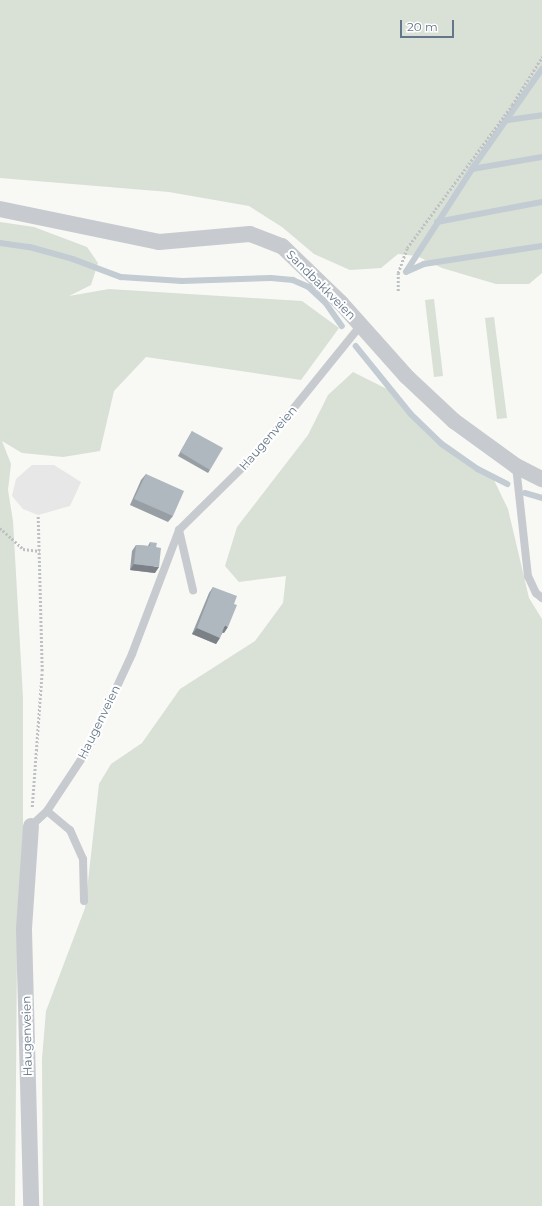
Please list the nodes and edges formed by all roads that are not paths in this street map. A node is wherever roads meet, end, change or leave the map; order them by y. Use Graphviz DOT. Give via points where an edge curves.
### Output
graph roads {
  1 [pos="0,209"];
  2 [pos="361,325"];
  3 [pos="516,466"];
  4 [pos="542,479"];
  5 [pos="179,530"];
  6 [pos="193,590"];
  7 [pos="542,598"];
  8 [pos="47,811"];
  9 [pos="31,826"];
  10 [pos="84,901"];
  11 [pos="31,1206"];
  1 -- 2 [label="street, Sandbakkveien" via="159,242 250,234 282,246"];
  2 -- 3 [label="street, Sandbakkveien" via="406,376 454,421"];
  2 -- 5 [label="lane, Haugenveien" via="259,451"];
  3 -- 4 [label="street, Sandbakkveien"];
  3 -- 7 [label="lane" via="528,576 536,593"];
  5 -- 6 [label="lane"];
  5 -- 8 [label="lane, Haugenveien" via="132,654 88,749"];
  8 -- 9 [label="lane, Haugenveien"];
  8 -- 10 [label="lane" via="70,830 83,858"];
  9 -- 11 [label="street, Haugenveien" via="24,930"];
}
